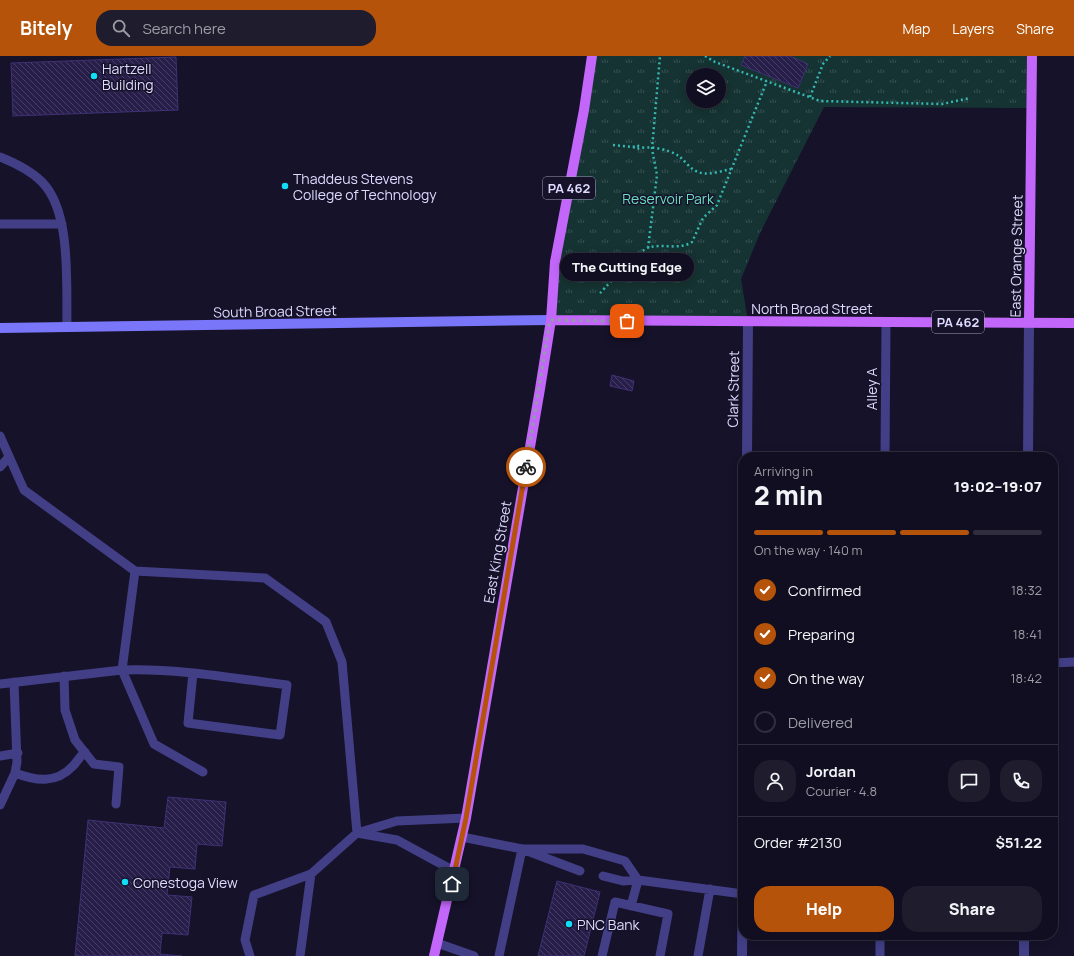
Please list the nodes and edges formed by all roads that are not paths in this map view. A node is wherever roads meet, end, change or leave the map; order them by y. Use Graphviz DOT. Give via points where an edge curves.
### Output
graph roads {
  1 [pos="592,56"];
  2 [pos="1032,56"];
  3 [pos="0,157"];
  4 [pos="0,224"];
  5 [pos="62,224"];
  6 [pos="550,320"];
  7 [pos="748,321"];
  8 [pos="886,322"];
  9 [pos="1029,323"];
  10 [pos="1074,323"];
  11 [pos="67,327"];
  12 [pos="0,328"];
  13 [pos="0,436"];
  14 [pos="746,452"];
  15 [pos="885,452"];
  16 [pos="1028,452"];
  17 [pos="9,457"];
  18 [pos="0,467"];
  19 [pos="135,570"];
  20 [pos="1074,662"];
  21 [pos="1058,663"];
  22 [pos="122,670"];
  23 [pos="193,673"];
  24 [pos="64,676"];
  25 [pos="14,682"];
  26 [pos="0,684"];
  27 [pos="85,752"];
  28 [pos="18,753"];
  29 [pos="0,756"];
  30 [pos="203,772"];
  31 [pos="15,773"];
  32 [pos="116,804"];
  33 [pos="0,805"];
  34 [pos="466,818"];
  35 [pos="357,834"];
  36 [pos="462,836"];
  37 [pos="522,849"];
  38 [pos="454,871"];
  39 [pos="580,871"];
  40 [pos="311,874"];
  41 [pos="603,876"];
  42 [pos="638,880"];
  43 [pos="710,890"];
  44 [pos="738,893"];
  45 [pos="631,906"];
  46 [pos="742,940"];
  47 [pos="880,940"];
  48 [pos="1024,940"];
  49 [pos="437,943"];
  50 [pos="250,956"];
  51 [pos="300,956"];
  52 [pos="434,956"];
  53 [pos="474,956"];
  54 [pos="499,956"];
  55 [pos="602,956"];
  56 [pos="660,956"];
  57 [pos="698,956"];
  58 [pos="742,956"];
  59 [pos="880,956"];
  60 [pos="1024,956"];
  1 -- 6 [label="main road, East King Street / PA 462" via="555,262"];
  2 -- 9 [label="main road, East Orange Street"];
  3 -- 5 [label="lane" via="26,169 43,183 55,202"];
  4 -- 5 [label="lane"];
  5 -- 11 [label="lane"];
  6 -- 7 [label="main road, North Broad Street / PA 462"];
  6 -- 11 [label="main road, South Broad Street"];
  6 -- 34 [label="main road, East King Street / PA 462"];
  7 -- 8 [label="main road, North Broad Street / PA 462"];
  7 -- 14 [label="street, Clark Street"];
  8 -- 9 [label="main road, North Broad Street / PA 462"];
  8 -- 15 [label="lane, Alley A"];
  9 -- 10 [label="main road, North Broad Street / PA 462"];
  9 -- 16 [label="street, East Orange Street"];
  11 -- 12 [label="main road, South Broad Street"];
  13 -- 17 [label="lane"];
  17 -- 18 [label="lane"];
  17 -- 19 [label="lane" via="24,490"];
  19 -- 22 [label="lane"];
  19 -- 35 [label="lane" via="265,578 326,622 342,662"];
  20 -- 21 [label="lane"];
  22 -- 23 [label="lane" via="156,669"];
  22 -- 24 [label="lane"];
  22 -- 30 [label="lane" via="154,744"];
  23 -- 23 [label="lane" via="287,685 280,735 188,723"];
  24 -- 25 [label="lane"];
  24 -- 27 [label="lane" via="65,710 75,740"];
  25 -- 26 [label="lane"];
  25 -- 28 [label="lane"];
  27 -- 31 [label="lane" via="72,767 52,779 32,780"];
  27 -- 32 [label="lane" via="94,764 119,768"];
  28 -- 29 [label="lane"];
  28 -- 31 [label="lane"];
  31 -- 33 [label="lane"];
  34 -- 35 [label="lane" via="397,821"];
  34 -- 36 [label="main road, East King Street / PA 462"];
  35 -- 38 [label="lane" via="397,840"];
  35 -- 40 [label="lane"];
  36 -- 37 [label="lane"];
  36 -- 38 [label="main road, East King Street / PA 462"];
  37 -- 39 [label="lane"];
  37 -- 42 [label="lane" via="583,849 625,861"];
  37 -- 54 [label="lane"];
  38 -- 49 [label="main road, East King Street / PA 462"];
  40 -- 50 [label="lane" via="254,895 245,940"];
  40 -- 51 [label="lane"];
  41 -- 42 [label="lane" via="623,881"];
  42 -- 43 [label="lane"];
  42 -- 45 [label="lane"];
  43 -- 44 [label="lane"];
  43 -- 57 [label="lane"];
  45 -- 55 [label="lane" via="615,902"];
  45 -- 56 [label="lane" via="668,914"];
  46 -- 58 [label="street"];
  47 -- 59 [label="lane"];
  48 -- 60 [label="street"];
  49 -- 52 [label="main road, East King Street / PA 462"];
  49 -- 53 [label="lane"];
}
